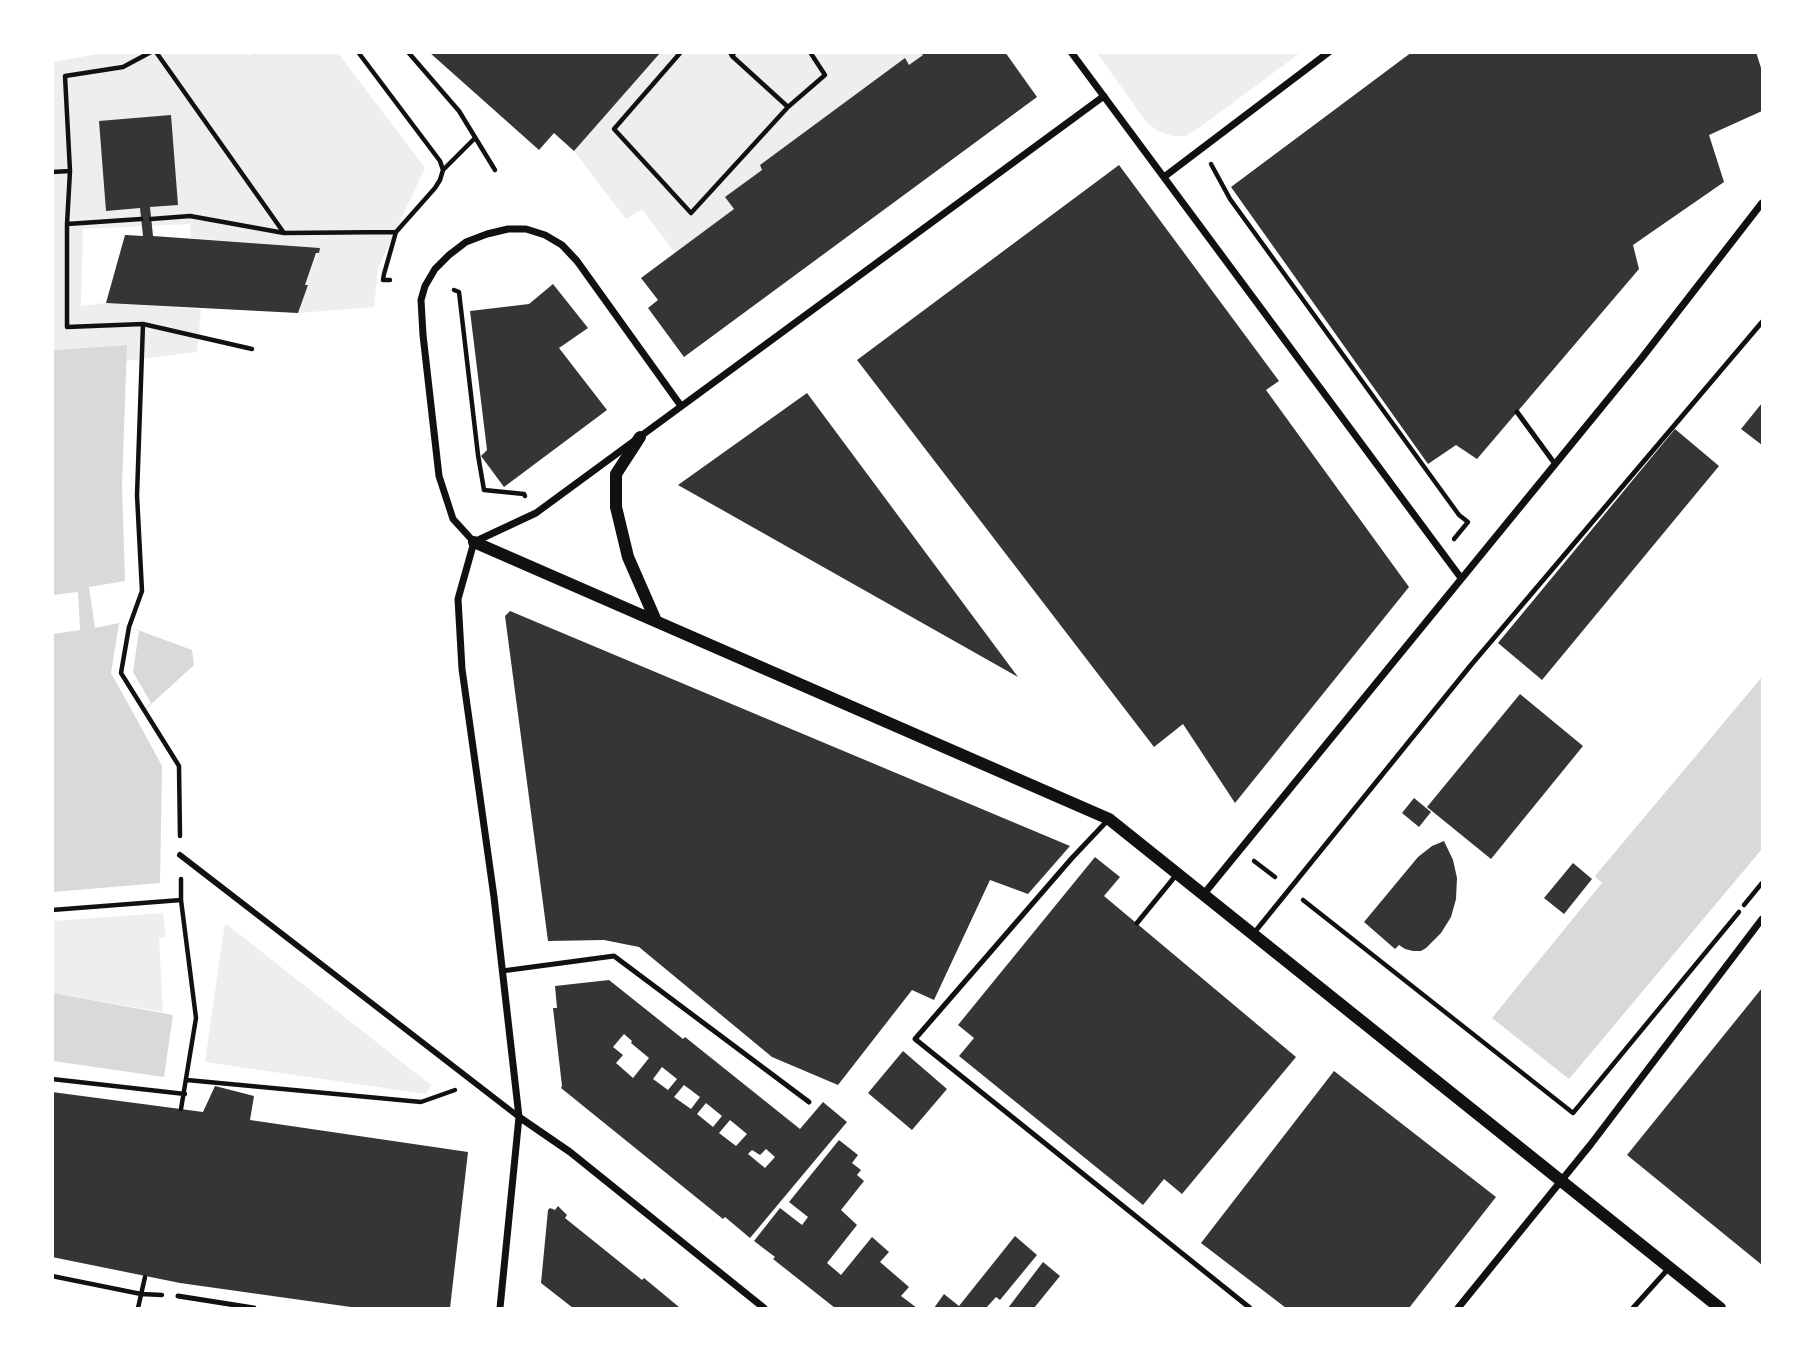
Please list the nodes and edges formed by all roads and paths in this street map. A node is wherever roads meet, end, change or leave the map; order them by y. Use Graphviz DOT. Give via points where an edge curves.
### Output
graph roads {
  1 [pos="151,52"];
  2 [pos="156,52"];
  3 [pos="358,52"];
  4 [pos="408,52"];
  5 [pos="681,52"];
  6 [pos="810,52"];
  7 [pos="1071,52"];
  8 [pos="1329,52"];
  9 [pos="732,54"];
  10 [pos="1104,96"];
  11 [pos="788,107"];
  12 [pos="475,138"];
  13 [pos="1210,163"];
  14 [pos="443,170"];
  15 [pos="495,170"];
  16 [pos="70,171"];
  17 [pos="52,172"];
  18 [pos="1164,177"];
  19 [pos="1762,204"];
  20 [pos="141,219"];
  21 [pos="151,219"];
  22 [pos="67,224"];
  23 [pos="396,232"];
  24 [pos="284,233"];
  25 [pos="390,280"];
  26 [pos="454,290"];
  27 [pos="1762,322"];
  28 [pos="143,324"];
  29 [pos="252,349"];
  30 [pos="681,406"];
  31 [pos="1517,412"];
  32 [pos="640,437"];
  33 [pos="1555,464"];
  34 [pos="524,494"];
  35 [pos="474,542"];
  36 [pos="1441,553"];
  37 [pos="1461,578"];
  38 [pos="656,621"];
  39 [pos="144,711"];
  40 [pos="1109,819"];
  41 [pos="1240,849"];
  42 [pos="180,855"];
  43 [pos="1177,874"];
  44 [pos="1762,883"];
  45 [pos="1289,889"];
  46 [pos="1203,895"];
  47 [pos="181,900"];
  48 [pos="52,910"];
  49 [pos="1762,920"];
  50 [pos="1137,923"];
  51 [pos="1253,935"];
  52 [pos="502,971"];
  53 [pos="196,1018"];
  54 [pos="52,1079"];
  55 [pos="187,1080"];
  56 [pos="480,1087"];
  57 [pos="185,1094"];
  58 [pos="809,1102"];
  59 [pos="181,1109"];
  60 [pos="519,1118"];
  61 [pos="1561,1181"];
  62 [pos="1670,1268"];
  63 [pos="52,1276"];
  64 [pos="145,1277"];
  65 [pos="141,1294"];
  66 [pos="178,1296"];
  67 [pos="138,1308"];
  68 [pos="254,1308"];
  69 [pos="500,1308"];
  70 [pos="764,1308"];
  71 [pos="1250,1308"];
  72 [pos="1458,1308"];
  73 [pos="1633,1308"];
  74 [pos="1720,1308"];
  1 -- 16 [label="path" via="123,68 65,76"];
  2 -- 24 [label="path"];
  3 -- 14 [label="path"];
  4 -- 12 [label="path" via="459,111"];
  5 -- 11 [label="path" via="614,129 691,213"];
  6 -- 11 [label="path" via="825,75"];
  7 -- 10 [label="street"];
  8 -- 18 [label="street"];
  9 -- 11 [label="path"];
  10 -- 18 [label="street"];
  10 -- 30 [label="street"];
  12 -- 14 [label="path"];
  12 -- 15 [label="path"];
  13 -- 36 [label="path" via="1230,199 1468,523"];
  14 -- 23 [label="path" via="435,188"];
  16 -- 17 [label="path"];
  16 -- 22 [label="path"];
  18 -- 36 [label="street"];
  19 -- 33 [label="street"];
  20 -- 22 [label="path"];
  21 -- 24 [label="path" via="190,216"];
  22 -- 28 [label="path" via="67,327"];
  23 -- 24 [label="path"];
  23 -- 25 [label="path" via="383,280"];
  26 -- 34 [label="path" via="459,292 484,490"];
  27 -- 45 [label="lane" via="1480,654"];
  28 -- 29 [label="path"];
  28 -- 39 [label="path" via="137,495 142,591 129,627 121,673"];
  30 -- 32 [label="street"];
  30 -- 35 [label="street" via="562,245 526,229 508,229 466,242 435,269 421,300 439,476 453,519"];
  31 -- 33 [label="lane"];
  32 -- 35 [label="street" via="536,513"];
  32 -- 38 [label="street" via="617,474 615,507 628,557"];
  33 -- 37 [label="street"];
  35 -- 38 [label="street"];
  35 -- 52 [label="street" via="458,599 462,668"];
  36 -- 37 [label="street"];
  37 -- 41 [label="street"];
  38 -- 40 [label="street"];
  40 -- 43 [label="street"];
  40 -- 71 [label="lane" via="915,1039"];
  41 -- 45 [label="path"];
  41 -- 46 [label="street"];
  42 -- 56 [label="street"];
  43 -- 46 [label="street"];
  43 -- 50 [label="lane"];
  44 -- 45 [label="path" via="1573,1113"];
  45 -- 51 [label="lane"];
  46 -- 51 [label="street"];
  47 -- 48 [label="path"];
  49 -- 61 [label="street"];
  51 -- 61 [label="street"];
  52 -- 58 [label="lane" via="614,956"];
  52 -- 60 [label="street"];
  53 -- 55 [label="path"];
  54 -- 57 [label="path"];
  55 -- 56 [label="path" via="421,1102 467,1086"];
  55 -- 57 [label="path"];
  56 -- 60 [label="street"];
  57 -- 59 [label="path"];
  60 -- 69 [label="street"];
  60 -- 70 [label="street" via="570,1152"];
  61 -- 62 [label="street"];
  61 -- 72 [label="street"];
  62 -- 73 [label="lane"];
  62 -- 74 [label="street"];
  63 -- 65 [label="path"];
  64 -- 65 [label="path"];
  65 -- 67 [label="path"];
  66 -- 68 [label="lane"];
}
